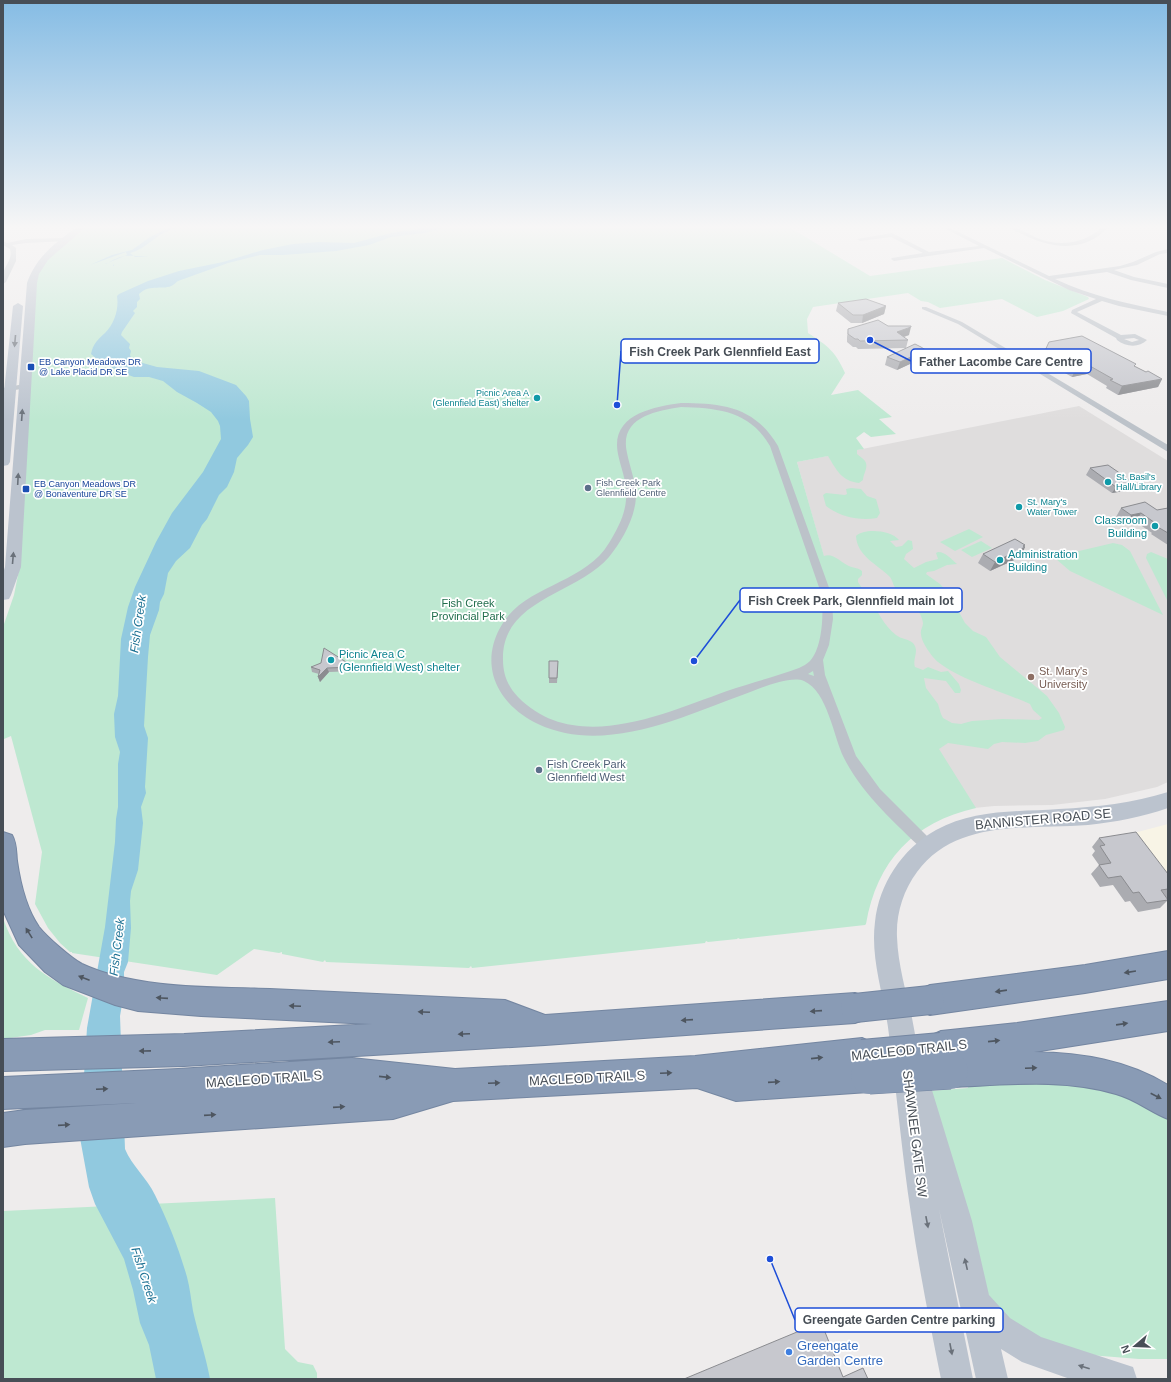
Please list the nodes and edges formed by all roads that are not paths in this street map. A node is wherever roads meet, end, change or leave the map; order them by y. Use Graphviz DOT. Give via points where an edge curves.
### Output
graph roads {
  1 [pos="31,291"];
  2 [pos="1078,291"];
  3 [pos="19,292"];
  4 [pos="1100,299"];
  5 [pos="924,308"];
  6 [pos="1168,314"];
  7 [pos="947,318"];
  8 [pos="1120,337"];
  9 [pos="24,386"];
  10 [pos="7,389"];
  11 [pos="1168,449"];
  12 [pos="1168,456"];
  13 [pos="3,462"];
  14 [pos="8,515"];
  15 [pos="3,595"];
  16 [pos="817,660"];
  17 [pos="784,676"];
  18 [pos="828,696"];
  19 [pos="1168,800"];
  20 [pos="3,843"];
  21 [pos="928,846"];
  22 [pos="1168,965"];
  23 [pos="1168,1016"];
  24 [pos="545,1030"];
  25 [pos="901,1030"];
  26 [pos="3,1055"];
  27 [pos="945,1059"];
  28 [pos="455,1085"];
  29 [pos="3,1093"];
  30 [pos="1168,1103"];
  31 [pos="14,1129"];
  32 [pos="975,1302"];
  33 [pos="957,1379"];
  34 [pos="992,1379"];
  35 [pos="1121,1379"];
  1 -- 9 [label="main road"];
  2 -- 4 [label="street"];
  3 -- 10 [label="main road, one-way"];
  4 -- 6 [label="street"];
  4 -- 8 [label="street" via="1074,313"];
  5 -- 7 [label="street"];
  7 -- 11 [label="street" via="960,323"];
  7 -- 12 [label="street" via="953,325"];
  9 -- 10 [label="street"];
  14 -- 9 [label="main road, one-way"];
  10 -- 13 [label="main road"];
  15 -- 14 [label="main road, one-way" via="13,567"];
  16 -- 17 [label="street" via="805,671"];
  16 -- 17 [label="street" via="827,622 826,591 768,434 744,415 712,407 670,407 652,411 635,419 625,428 620,440 632,491 629,511 622,528 613,544 595,565 520,610 509,622 500,638 496,657 500,678 506,690 522,708 559,728 605,732 649,723"];
  16 -- 18 [label="street" via="819,675"];
  17 -- 18 [label="street" via="808,678"];
  18 -- 21 [label="street" via="856,768 878,795"];
  19 -- 21 [label="main road, BANNISTER ROAD SE" via="1092,816 980,822 956,830"];
  24 -- 20 [label="highway, one-way" via="505,1015 201,1001 124,993 73,974 55,962 29,936 12,900"];
  21 -- 25 [label="main road, BANNISTER ROAD SE" via="900,876 890,901 886,923 886,945"];
  22 -- 24 [label="highway, one-way, bridge" via="1078,980 855,1008"];
  27 -- 23 [label="highway, MACLEOD TRAIL S, one-way" via="1017,1039"];
  24 -- 26 [label="highway, one-way" via="184,1050"];
  32 -- 25 [label="main road, SHAWNEE GATE SW, one-way" via="957,1221"];
  25 -- 33 [label="main road, SHAWNEE GATE SW, one-way" via="925,1214"];
  28 -- 27 [label="highway, MACLEOD TRAIL S, one-way, bridge" via="695,1072 736,1085 865,1065"];
  27 -- 30 [label="highway, one-way" via="1073,1068 1094,1072 1117,1078"];
  29 -- 28 [label="highway, MACLEOD TRAIL S, one-way" via="352,1074"];
  31 -- 28 [label="highway, one-way" via="393,1103"];
  32 -- 34 [label="main road, SHAWNEE GATE SW"];
  35 -- 32 [label="main road, one-way" via="1033,1351 999,1329"];
}
